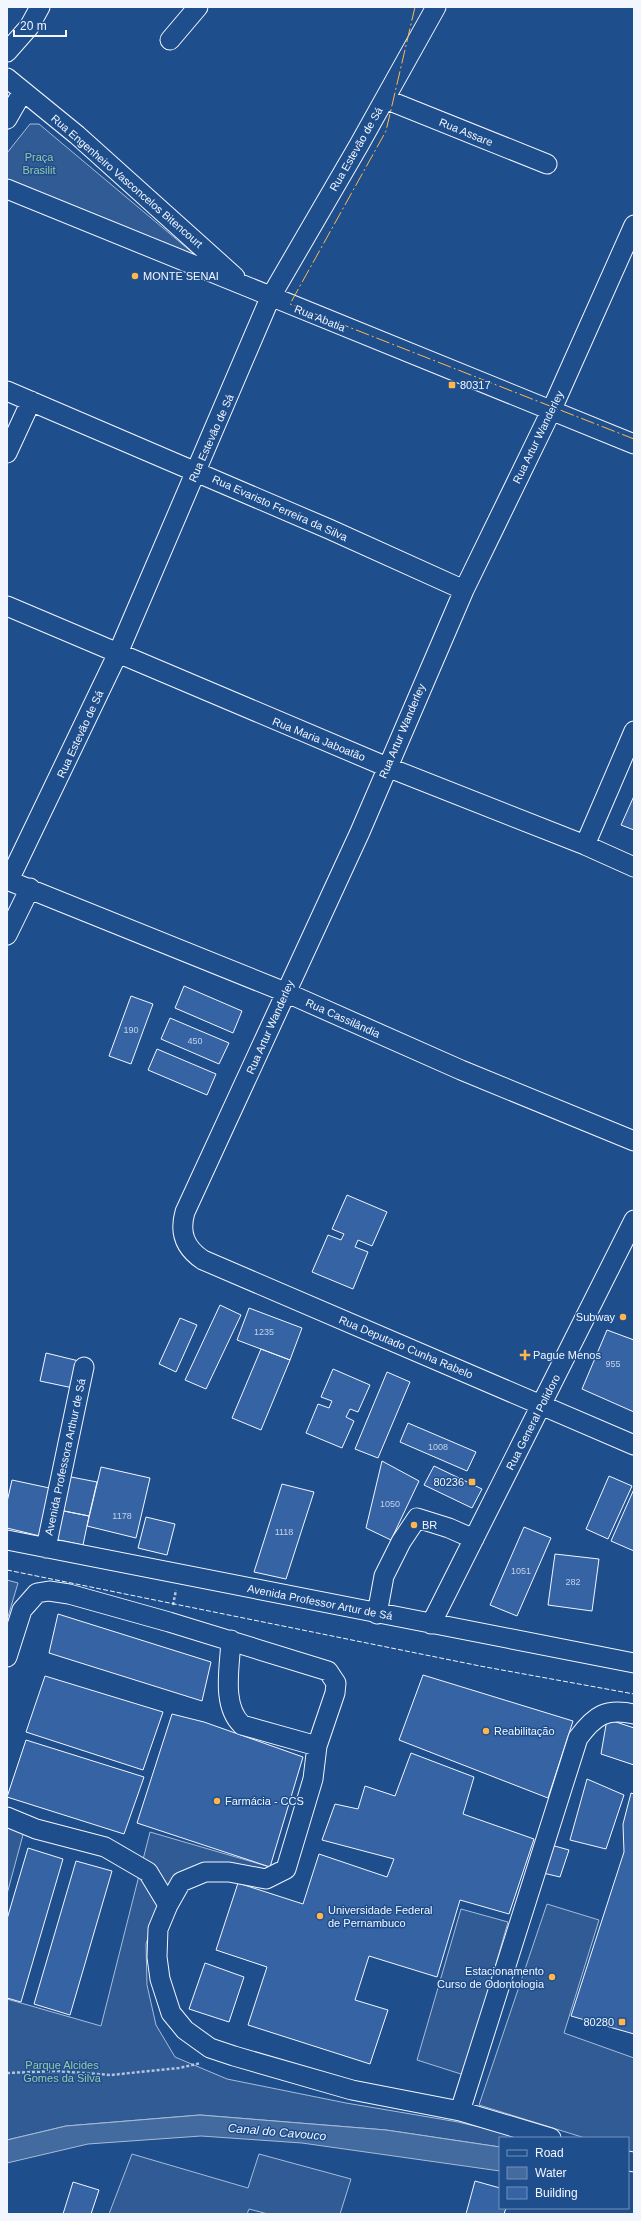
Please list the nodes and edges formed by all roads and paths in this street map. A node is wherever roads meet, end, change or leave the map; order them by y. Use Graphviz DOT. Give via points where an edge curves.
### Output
graph roads {
  1 [pos="40,7"];
  2 [pos="198,7"];
  3 [pos="432,9"];
  4 [pos="170,40"];
  5 [pos="7,52"];
  6 [pos="7,78"];
  7 [pos="23,91"];
  8 [pos="385,99"];
  9 [pos="7,119"];
  10 [pos="547,164"];
  11 [pos="7,189"];
  12 [pos="634,225"];
  13 [pos="244,286"];
  14 [pos="270,298"];
  15 [pos="7,391"];
  16 [pos="31,401"];
  17 [pos="552,410"];
  18 [pos="634,444"];
  19 [pos="7,453"];
  20 [pos="196,471"];
  21 [pos="464,590"];
  22 [pos="7,606"];
  23 [pos="118,654"];
  24 [pos="634,731"];
  25 [pos="387,767"];
  26 [pos="585,845"];
  27 [pos="634,867"];
  28 [pos="8,880"];
  29 [pos="30,888"];
  30 [pos="7,935"];
  31 [pos="285,992"];
  32 [pos="634,1141"];
  33 [pos="632,1228"];
  34 [pos="184,1240"];
  35 [pos="84,1367"];
  36 [pos="542,1405"];
  37 [pos="634,1445"];
  38 [pos="474,1539"];
  39 [pos="7,1540"];
  40 [pos="46,1548"];
  41 [pos="179,1574"];
  42 [pos="377,1614"];
  43 [pos="169,1622"];
  44 [pos="432,1624"];
  45 [pos="231,1640"];
  46 [pos="7,1657"];
  47 [pos="634,1663"];
  48 [pos="634,1714"];
  49 [pos="317,1746"];
  50 [pos="7,1817"];
  51 [pos="168,1905"];
  52 [pos="203,2063"];
  53 [pos="7,2074"];
  54 [pos="460,2111"];
  55 [pos="548,2137"];
  1 -- 5 [label="street" via="29,27"];
  2 -- 4 [label="street"];
  3 -- 8 [label="street, Rua Estevão de Sá"];
  6 -- 7 [label="street, Rua Engenheiro Vasconcelos Bitencourt"];
  7 -- 9 [label="street"];
  7 -- 13 [label="street, Rua Engenheiro Vasconcelos Bitencourt" via="77,135"];
  8 -- 10 [label="street, Rua Assare"];
  8 -- 14 [label="street, Rua Estevão de Sá"];
  11 -- 13 [label="street, Rua Abatia"];
  12 -- 17 [label="street, Rua Artur Wanderley"];
  13 -- 14 [label="street, Rua Abatia"];
  14 -- 17 [label="street, Rua Abatia"];
  14 -- 20 [label="street, Rua Estevão de Sá"];
  15 -- 16 [label="street, Rua Evaristo Ferreira da Silva"];
  16 -- 19 [label="street"];
  16 -- 20 [label="street, Rua Evaristo Ferreira da Silva"];
  17 -- 18 [label="street, Rua Abatia"];
  17 -- 21 [label="street, Rua Artur Wanderley"];
  20 -- 21 [label="street, Rua Evaristo Ferreira da Silva"];
  20 -- 23 [label="street, Rua Estevão de Sá"];
  21 -- 25 [label="street, Rua Artur Wanderley"];
  22 -- 23 [label="street, Rua Maria Jaboatão"];
  23 -- 25 [label="street, Rua Maria Jaboatão"];
  23 -- 28 [label="street, Rua Estevão de Sá"];
  24 -- 26 [label="street"];
  25 -- 26 [label="street, Rua Maria Jaboatão"];
  25 -- 31 [label="street, Rua Artur Wanderley" via="360,832"];
  26 -- 27 [label="street, Rua Maria Jaboatão"];
  28 -- 29 [label="street, Rua Cassilândia"];
  29 -- 30 [label="street"];
  29 -- 31 [label="street, Rua Cassilândia"];
  31 -- 32 [label="street, Rua Cassilândia" via="461,1070"];
  31 -- 34 [label="street, Rua Artur Wanderley" via="185,1212"];
  33 -- 36 [label="street, Rua General Polidoro"];
  34 -- 36 [label="street, Rua Deputado Cunha Rabelo" via="195,1255 203,1260"];
  35 -- 40 [label="street, Avenida Professora Arthur de Sá"];
  36 -- 37 [label="street, Rua Deputado Cunha Rabelo"];
  36 -- 38 [label="street, Rua General Polidoro"];
  38 -- 42 [label="street" via="417,1518 401,1542 384,1576"];
  38 -- 44 [label="street, Rua General Polidoro"];
  39 -- 40 [label="street, Avenida Professor Artur de Sá"];
  40 -- 41 [label="street, Avenida Professor Artur de Sá"];
  41 -- 42 [label="street, Avenida Professor Artur de Sá"];
  41 -- 43 [label="path"];
  42 -- 44 [label="street, Avenida Professor Artur de Sá"];
  43 -- 45 [label="street"];
  43 -- 46 [label="street" via="68,1594 49,1591 37,1593 22,1610"];
  44 -- 47 [label="street, Avenida Professor Artur de Sá"];
  45 -- 49 [label="street" via="230,1706 236,1720 242,1725"];
  45 -- 49 [label="street" via="328,1671 333,1676 336,1683 335,1693"];
  48 -- 54 [label="street" via="607,1712 596,1717 578,1738"];
  49 -- 51 [label="street" via="313,1779 286,1869 266,1879 229,1872 205,1872 181,1882"];
  50 -- 51 [label="street" via="36,1829 105,1847 148,1872"];
  51 -- 54 [label="street" via="158,1929 157,1957 160,1978 171,2013 184,2030 210,2048 352,2090"];
  52 -- 53 [label="path" via="111,2075 56,2071"];
  54 -- 55 [label="street"];
}
